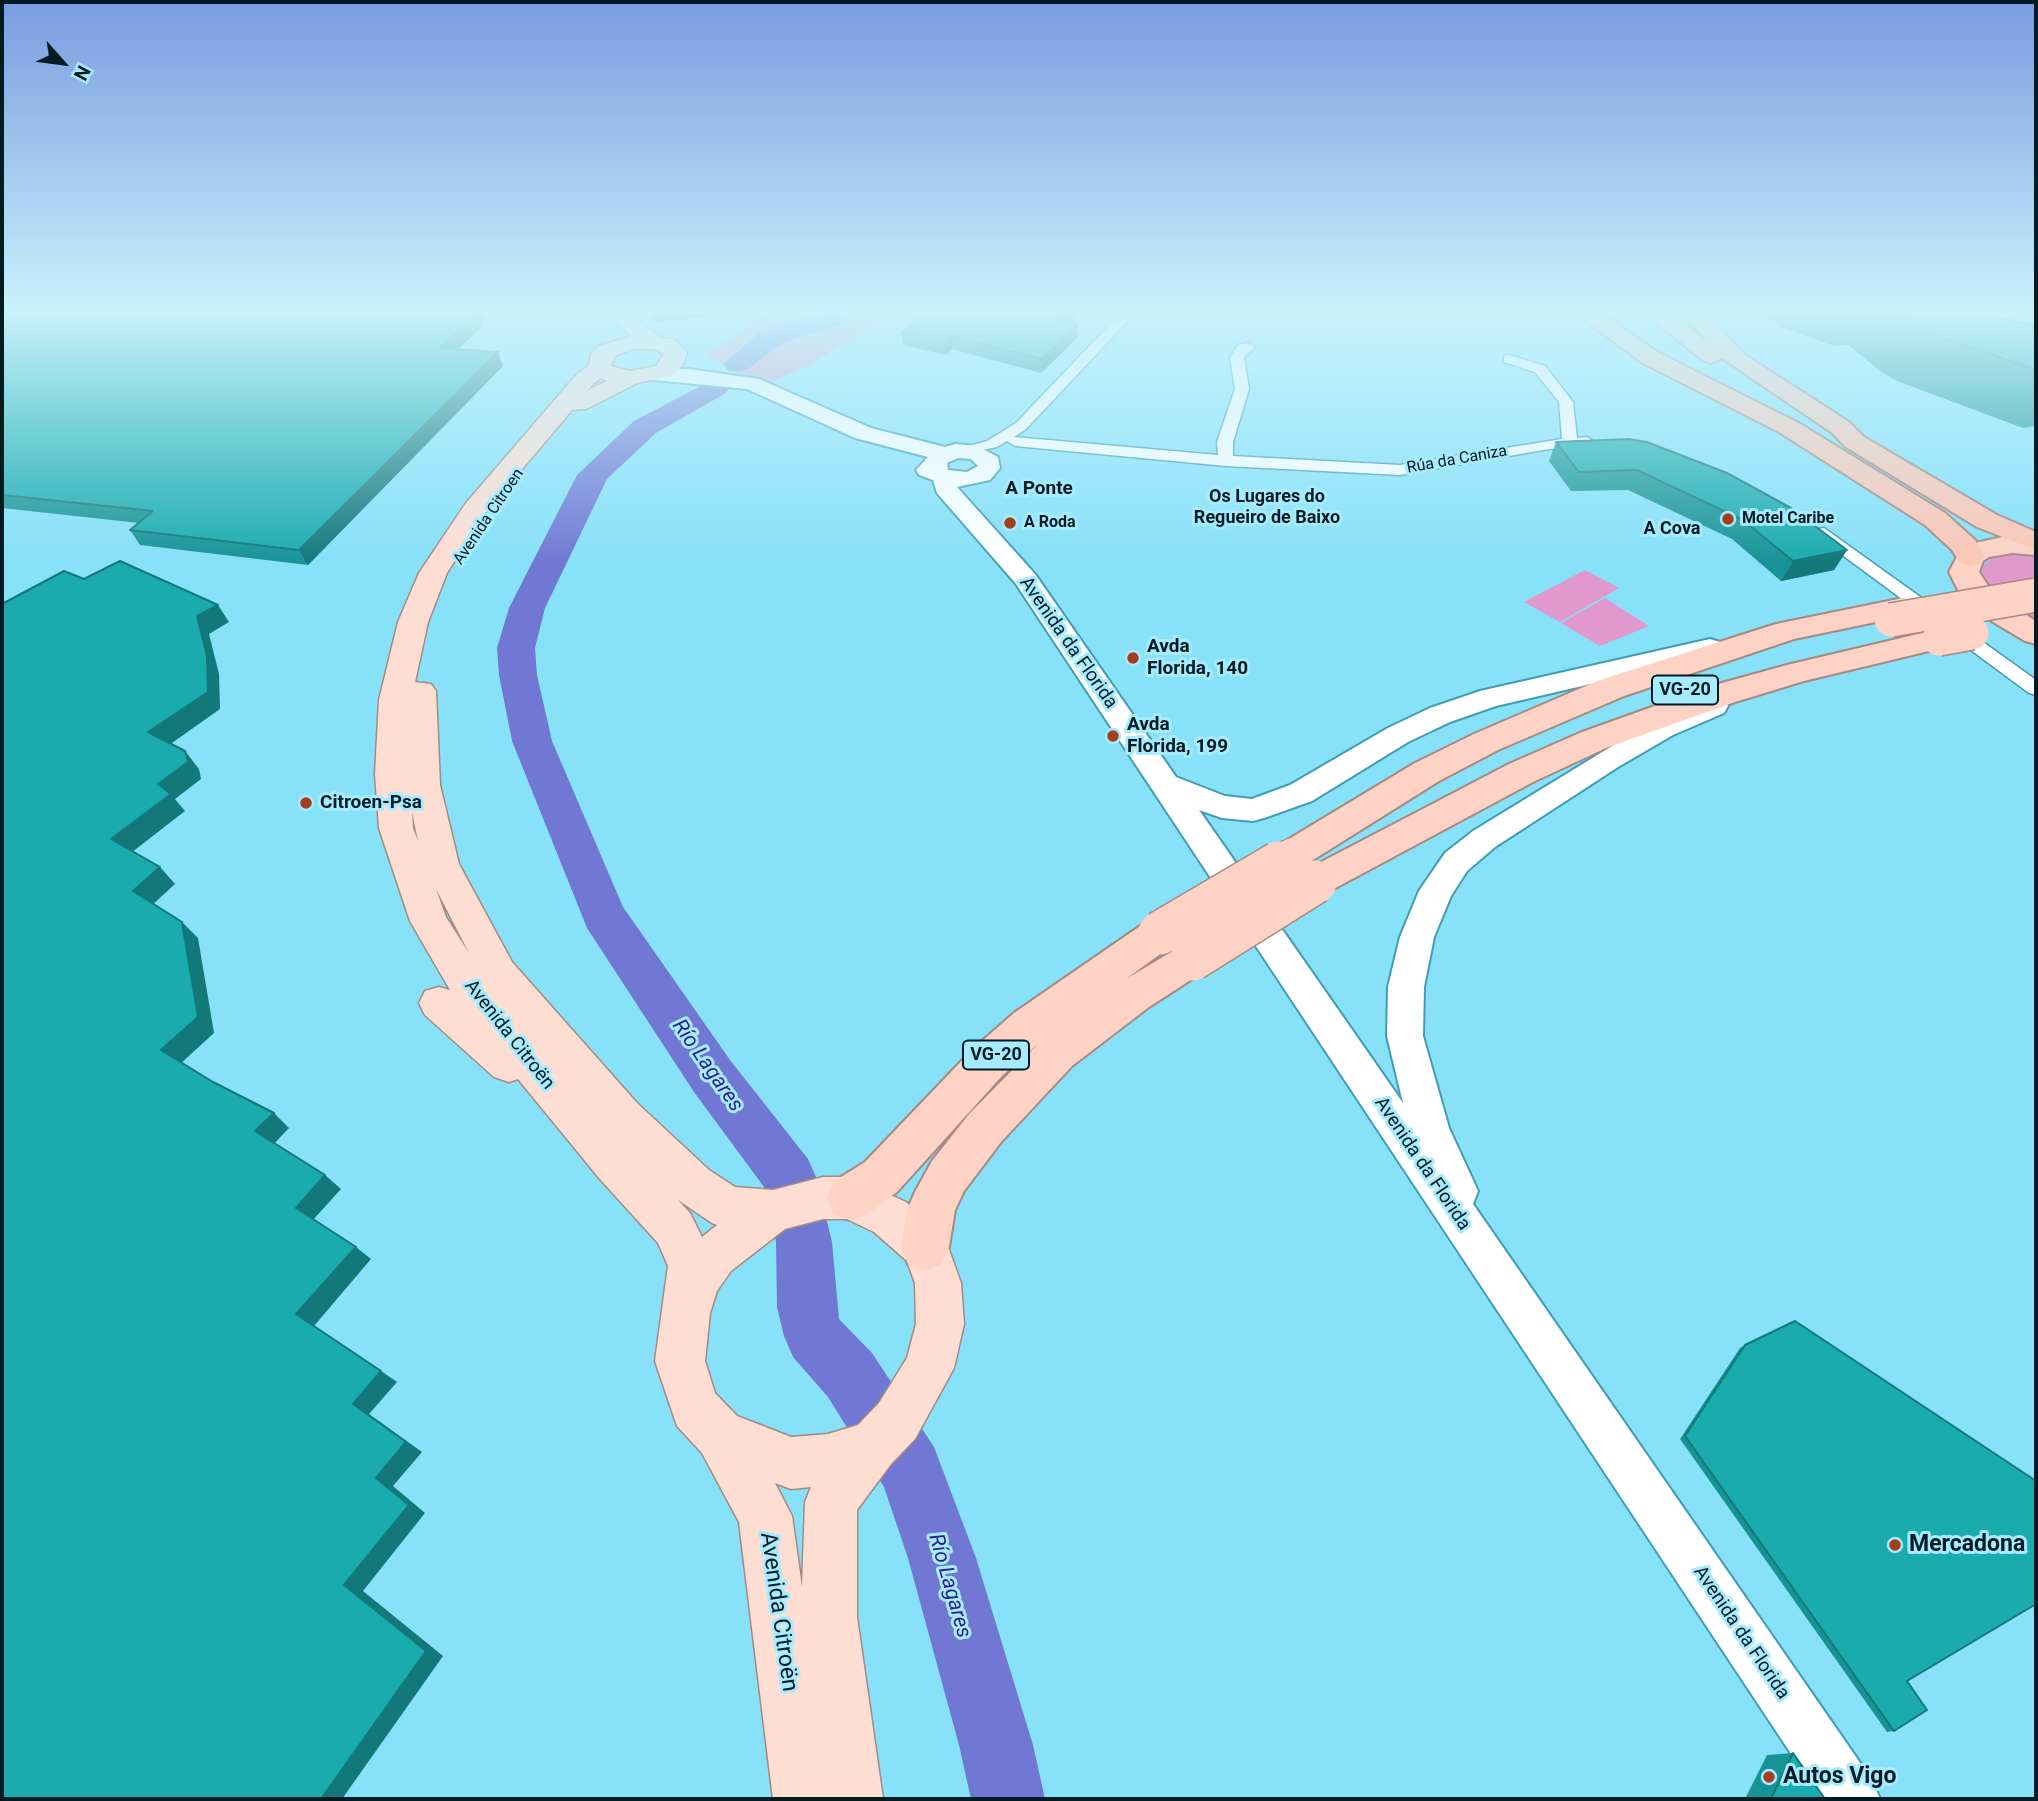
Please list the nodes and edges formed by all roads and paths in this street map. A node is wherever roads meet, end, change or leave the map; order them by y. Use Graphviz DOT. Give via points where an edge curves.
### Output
graph roads {
  1 [pos="571,396"];
  2 [pos="598,396"];
  3 [pos="781,396"];
  4 [pos="1052,396"];
  5 [pos="1240,396"];
  6 [pos="1561,396"];
  7 [pos="1726,396"];
  8 [pos="1743,396"];
  9 [pos="1775,396"];
  10 [pos="1792,396"];
  11 [pos="1788,427"];
  12 [pos="863,433"];
  13 [pos="1018,433"];
  14 [pos="1609,442"];
  15 [pos="1855,442"];
  16 [pos="1570,443"];
  17 [pos="886,452"];
  18 [pos="952,460"];
  19 [pos="1226,461"];
  20 [pos="986,472"];
  21 [pos="1811,523"];
  22 [pos="986,533"];
  23 [pos="2036,544"];
  24 [pos="1969,569"];
  25 [pos="2036,595"];
  26 [pos="2036,604"];
  27 [pos="1787,631"];
  28 [pos="2036,634"];
  29 [pos="1798,671"];
  30 [pos="2036,688"];
  31 [pos="418,702"];
  32 [pos="1471,775"];
  33 [pos="1167,785"];
  34 [pos="1303,869"];
  35 [pos="1176,946"];
  36 [pos="439,1003"];
  37 [pos="564,1104"];
  38 [pos="850,1198"];
  39 [pos="1456,1215"];
  40 [pos="747,1218"];
  41 [pos="925,1247"];
  42 [pos="686,1313"];
  43 [pos="720,1435"];
  44 [pos="844,1469"];
  45 [pos="803,1799"];
  46 [pos="853,1799"];
  47 [pos="1853,1799"];
  1 -- 37 [label="main road, Avenida Citroën" via="475,509 433,573 413,622 395,700 392,774 396,828 429,921 474,996"];
  2 -- 31 [label="main road, Avenida Citroen" via="571,408 534,451 451,573 430,625"];
  3 -- 12 [label="main road, Avenida da Florida"];
  4 -- 13 [label="street"];
  5 -- 19 [label="street" via="1225,442"];
  6 -- 16 [label="street" via="1566,402"];
  7 -- 11 [label="highway"];
  8 -- 11 [label="highway"];
  9 -- 15 [label="highway"];
  10 -- 15 [label="highway"];
  11 -- 24 [label="highway" via="1935,519 1960,541"];
  12 -- 17 [label="main road, Avenida da Florida"];
  12 -- 18 [label="main road, Avenida da Florida"];
  13 -- 18 [label="street"];
  13 -- 19 [label="street, Rúa da Caniza"];
  13 -- 20 [label="street"];
  14 -- 16 [label="street, Rúa da Caniza"];
  15 -- 23 [label="highway" via="1987,521"];
  16 -- 19 [label="street, Rúa da Caniza" via="1400,470"];
  17 -- 18 [label="main road, Avenida da Florida"];
  17 -- 22 [label="main road, Avenida da Florida"];
  18 -- 20 [label="main road" via="963,480"];
  18 -- 20 [label="main road" via="985,457"];
  18 -- 22 [label="main road, Avenida da Florida" via="945,488"];
  20 -- 22 [label="main road, Avenida da Florida" via="977,498"];
  21 -- 30 [label="street"];
  22 -- 33 [label="main road, Avenida da Florida" via="1026,579"];
  23 -- 24 [label="highway" via="1994,546"];
  24 -- 27 [label="highway" via="1962,590 1935,600"];
  24 -- 28 [label="highway" via="1984,603"];
  25 -- 32 [label="highway, VG-20, bridge" via="1891,620 1734,662 1592,712"];
  26 -- 32 [label="highway, VG-20" via="1828,647 1696,685"];
  27 -- 33 [label="main road" via="1490,698 1440,715 1301,793 1253,810 1222,807"];
  27 -- 34 [label="highway" via="1612,688 1499,736 1375,801"];
  28 -- 29 [label="highway, bridge" via="1972,633"];
  29 -- 34 [label="highway" via="1594,740"];
  29 -- 39 [label="main road" via="1663,728 1607,760 1484,839 1456,862 1436,891 1417,937 1406,987 1405,1036 1430,1129 1458,1187"];
  31 -- 40 [label="main road, Avenida Citroën" via="423,785 442,864 498,973 622,1116 693,1185"];
  32 -- 34 [label="highway, VG-20" via="1412,815"];
  33 -- 39 [label="main road, Avenida da Florida"];
  34 -- 35 [label="highway, VG-20, bridge"];
  35 -- 38 [label="highway, VG-20" via="1079,988 987,1063 881,1177"];
  35 -- 41 [label="highway, VG-20" via="1134,995 1057,1053 985,1128 948,1176 932,1208"];
  36 -- 37 [label="main road" via="501,1058"];
  37 -- 42 [label="main road, Avenida Citroën" via="674,1228 691,1265"];
  38 -- 40 [label="main road" via="823,1198"];
  38 -- 41 [label="main road" via="890,1217"];
  39 -- 47 [label="main road, Avenida da Florida"];
  40 -- 42 [label="main road" via="698,1278"];
  41 -- 44 [label="main road" via="938,1283 940,1324 929,1368 897,1421"];
  42 -- 43 [label="main road" via="680,1361 695,1408"];
  43 -- 44 [label="main road" via="791,1463"];
  43 -- 45 [label="main road, Avenida Citroën" via="765,1516"];
  44 -- 46 [label="main road" via="829,1617"];
}
